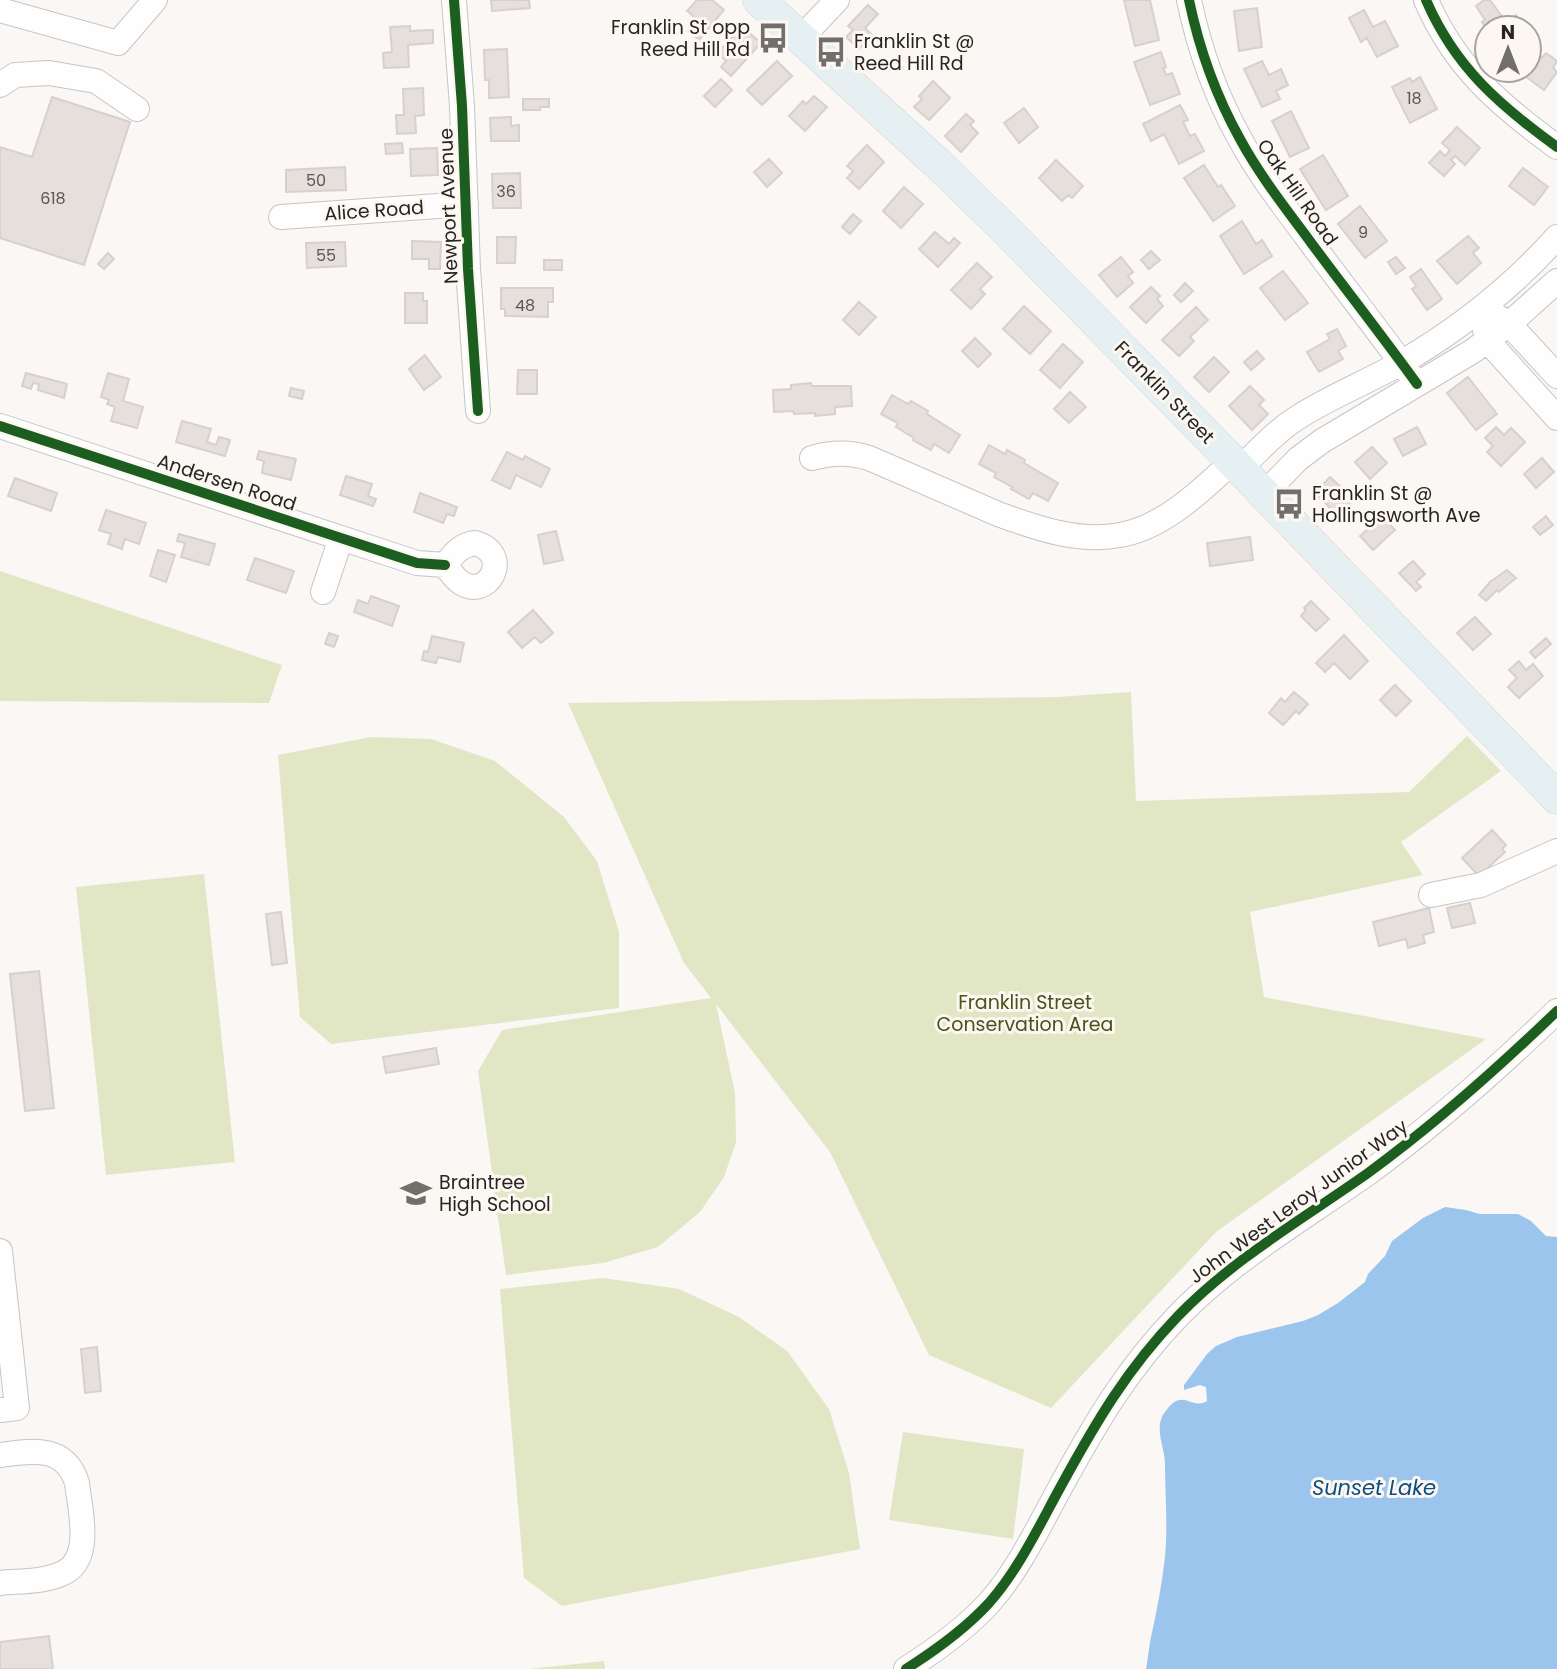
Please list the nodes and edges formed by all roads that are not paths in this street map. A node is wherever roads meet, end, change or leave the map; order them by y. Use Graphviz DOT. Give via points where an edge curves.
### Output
graph roads {
  1 [pos="155,0"];
  2 [pos="454,0"];
  3 [pos="759,0"];
  4 [pos="837,0"];
  5 [pos="1189,0"];
  6 [pos="1426,0"];
  7 [pos="0,10"];
  8 [pos="801,38"];
  9 [pos="0,85"];
  10 [pos="138,109"];
  11 [pos="1557,148"];
  12 [pos="466,204"];
  13 [pos="281,217"];
  14 [pos="1557,237"];
  15 [pos="1557,281"];
  16 [pos="1481,309"];
  17 [pos="1508,324"];
  18 [pos="1489,340"];
  19 [pos="1401,362"];
  20 [pos="1557,376"];
  21 [pos="1418,384"];
  22 [pos="478,411"];
  23 [pos="1557,418"];
  24 [pos="0,426"];
  25 [pos="813,458"];
  26 [pos="1236,465"];
  27 [pos="1264,494"];
  28 [pos="341,538"];
  29 [pos="445,565"];
  30 [pos="323,592"];
  31 [pos="1557,798"];
  32 [pos="1557,851"];
  33 [pos="1431,895"];
  34 [pos="1557,1011"];
  35 [pos="0,1251"];
  36 [pos="0,1410"];
  37 [pos="0,1455"];
  38 [pos="0,1583"];
  39 [pos="906,1669"];
  1 -- 7 [label="street" via="118,43"];
  2 -- 12 [label="street, Newport Avenue"];
  3 -- 8 [label="main road, Franklin Street"];
  4 -- 8 [label="street"];
  5 -- 19 [label="street, Oak Hill Road" via="1208,69 1241,142"];
  6 -- 11 [label="street" via="1451,48 1477,81"];
  8 -- 26 [label="main road, Franklin Street" via="971,196"];
  9 -- 10 [label="street" via="15,75 48,73 96,81"];
  12 -- 13 [label="street, Alice Road"];
  12 -- 22 [label="street, Newport Avenue"];
  14 -- 16 [label="street"];
  15 -- 17 [label="street"];
  16 -- 17 [label="street"];
  16 -- 18 [label="street"];
  16 -- 19 [label="street"];
  17 -- 18 [label="street"];
  17 -- 20 [label="street"];
  18 -- 21 [label="street"];
  18 -- 23 [label="street"];
  19 -- 21 [label="street, Oak Hill Road"];
  19 -- 26 [label="street" via="1298,417"];
  21 -- 27 [label="street" via="1322,441"];
  24 -- 28 [label="street, Andersen Road"];
  25 -- 26 [label="street" via="835,453 858,455 1018,522 1096,537 1132,533 1156,521"];
  26 -- 27 [label="main road, Franklin Street"];
  27 -- 31 [label="main road, Franklin Street"];
  28 -- 29 [label="street, Andersen Road" via="417,563"];
  28 -- 30 [label="street"];
  32 -- 33 [label="street" via="1481,885"];
  34 -- 39 [label="street, John West Leroy Junior Way" via="1425,1129 1243,1259 1187,1307 1141,1357 1109,1402 1001,1587 958,1633"];
  35 -- 36 [label="street" via="17,1408"];
  37 -- 38 [label="street" via="39,1451 66,1463 77,1483 83,1534 78,1559 67,1571"];
}
